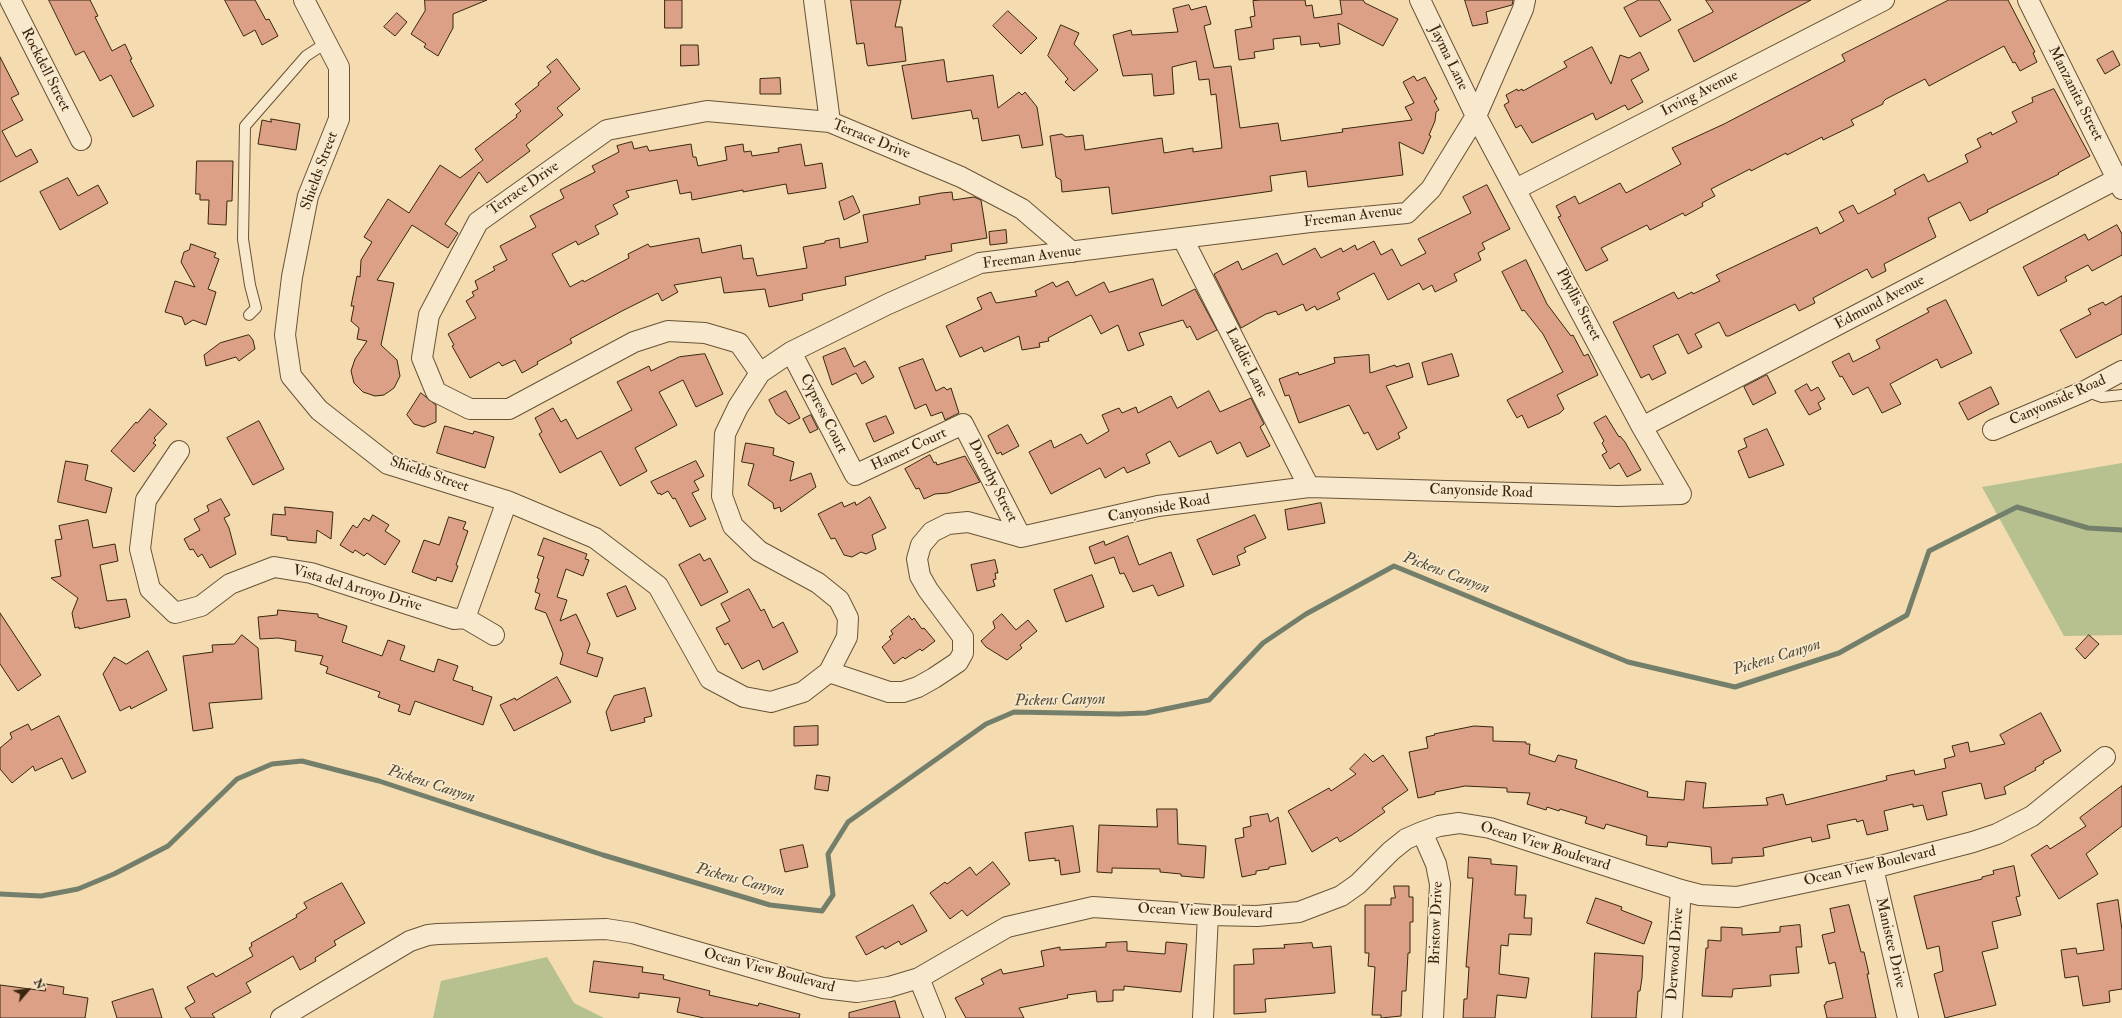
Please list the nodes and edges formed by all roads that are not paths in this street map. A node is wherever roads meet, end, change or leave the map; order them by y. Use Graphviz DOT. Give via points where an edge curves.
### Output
graph roads {
  1 [pos="10,0"];
  2 [pos="304,0"];
  3 [pos="814,0"];
  4 [pos="1420,0"];
  5 [pos="1525,0"];
  6 [pos="1884,0"];
  7 [pos="2028,0"];
  8 [pos="326,42"];
  9 [pos="1476,116"];
  10 [pos="830,122"];
  11 [pos="81,140"];
  12 [pos="2120,184"];
  13 [pos="1516,189"];
  14 [pos="1183,239"];
  15 [pos="1072,252"];
  16 [pos="249,316"];
  17 [pos="791,352"];
  18 [pos="2122,370"];
  19 [pos="760,373"];
  20 [pos="2084,391"];
  21 [pos="2122,395"];
  22 [pos="963,424"];
  23 [pos="1642,427"];
  24 [pos="1993,430"];
  25 [pos="179,451"];
  26 [pos="854,475"];
  27 [pos="1309,487"];
  28 [pos="1681,494"];
  29 [pos="507,501"];
  30 [pos="1020,537"];
  31 [pos="465,618"];
  32 [pos="494,635"];
  33 [pos="829,672"];
  34 [pos="2105,757"];
  35 [pos="1422,832"];
  36 [pos="1873,868"];
  37 [pos="1681,890"];
  38 [pos="1208,915"];
  39 [pos="919,978"];
  40 [pos="281,1018"];
  41 [pos="935,1018"];
  42 [pos="1203,1018"];
  43 [pos="1433,1018"];
  44 [pos="1672,1018"];
  45 [pos="1908,1018"];
  1 -- 11 [label="street, Rockdell Street"];
  2 -- 8 [label="street, Shields Street"];
  3 -- 10 [label="street"];
  4 -- 9 [label="street, Jayma Lane"];
  5 -- 9 [label="street, Freeman Avenue"];
  6 -- 13 [label="street, Irving Avenue"];
  7 -- 12 [label="street, Manzanita Street"];
  8 -- 16 [label="lane" via="306,56 245,126 242,239 256,308"];
  8 -- 29 [label="street, Shields Street" via="339,67 339,119 308,196 292,277 285,335 291,376 319,410 388,464"];
  9 -- 13 [label="street, Phyllis Street"];
  9 -- 14 [label="street, Freeman Avenue" via="1431,189 1407,213 1310,222"];
  10 -- 15 [label="street, Terrace Drive" via="961,178 1022,209"];
  10 -- 19 [label="street, Terrace Drive" via="707,111 607,130 478,222 429,315 422,358 436,392 470,409 509,409 634,342 668,331 705,333 739,343"];
  12 -- 23 [label="street, Edmund Avenue"];
  13 -- 23 [label="street, Phyllis Street"];
  14 -- 15 [label="street, Freeman Avenue"];
  14 -- 27 [label="street, Laddie Lane"];
  15 -- 17 [label="street, Freeman Avenue" via="980,264 888,304"];
  17 -- 19 [label="street, Freeman Avenue"];
  17 -- 26 [label="street, Cypress Court"];
  18 -- 20 [label="street, Canyonside Road"];
  19 -- 33 [label="street, Freeman Avenue" via="738,407 725,434 722,496 733,526 759,551 818,583 839,600 848,618 847,637"];
  20 -- 21 [label="lane" via="2102,397"];
  20 -- 24 [label="street, Canyonside Road"];
  22 -- 26 [label="street, Hamer Court"];
  22 -- 30 [label="street, Dorothy Street"];
  23 -- 28 [label="street, Phyllis Street"];
  25 -- 31 [label="street, Vista del Arroyo Drive" via="146,500 140,549 150,589 175,612 201,606 230,584 274,567 311,573 454,619"];
  27 -- 28 [label="street, Canyonside Road" via="1618,496"];
  27 -- 30 [label="street, Canyonside Road" via="1158,506"];
  29 -- 31 [label="street"];
  29 -- 33 [label="street, Shields Street" via="595,538 658,586 710,679 744,697 771,702 803,692"];
  30 -- 33 [label="street, Canyonside Road" via="968,522 948,524 932,532 920,545 917,559 920,576 963,636 964,653 950,668 918,687 903,692 888,692"];
  31 -- 32 [label="street"];
  34 -- 36 [label="street, Ocean View Boulevard" via="2032,816 2015,826 1973,842"];
  35 -- 37 [label="street, Ocean View Boulevard" via="1459,823 1490,828"];
  35 -- 38 [label="street, Ocean View Boulevard" via="1406,839 1391,851 1342,896 1319,906 1279,915"];
  35 -- 43 [label="street, Bristow Drive" via="1436,864 1440,884"];
  36 -- 37 [label="street, Ocean View Boulevard" via="1736,897 1700,895"];
  36 -- 45 [label="street, Manistee Drive"];
  37 -- 44 [label="street, Derwood Drive"];
  38 -- 39 [label="street, Ocean View Boulevard" via="1093,907 1043,917 1007,927"];
  38 -- 42 [label="street"];
  39 -- 40 [label="street, Ocean View Boulevard" via="889,987 857,992 823,988 632,933 606,929 438,934 410,941"];
  39 -- 41 [label="street"];
}
